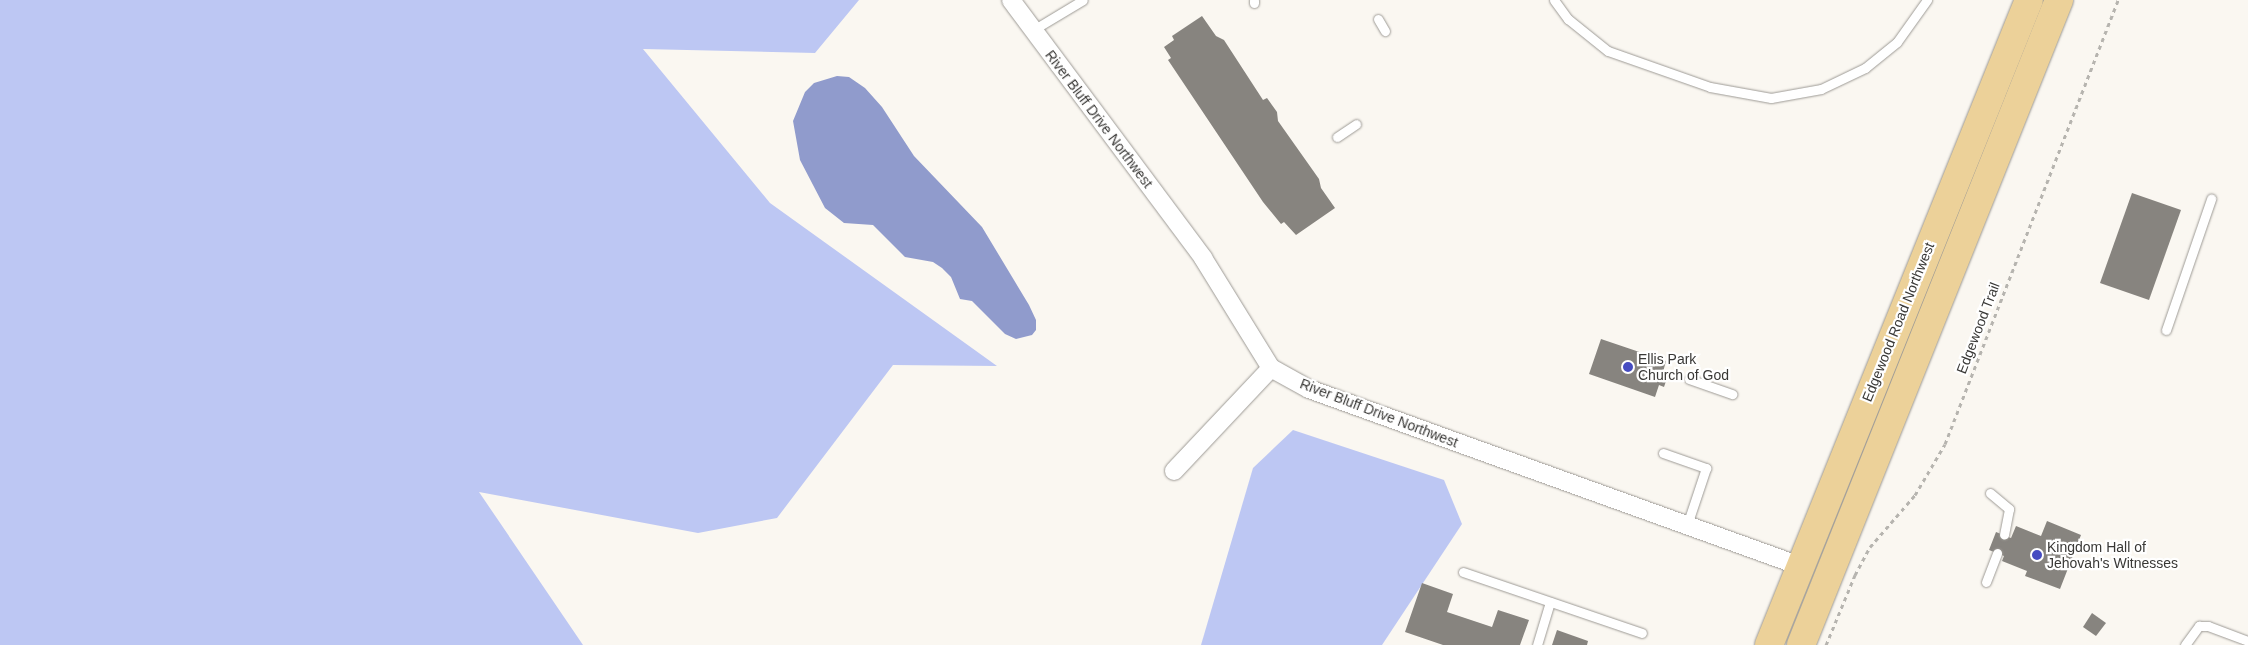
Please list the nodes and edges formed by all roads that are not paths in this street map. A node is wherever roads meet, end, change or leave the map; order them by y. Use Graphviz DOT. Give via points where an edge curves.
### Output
graph roads {
  1 [pos="1011,0"];
  2 [pos="1083,0"];
  3 [pos="1554,0"];
  4 [pos="1927,0"];
  5 [pos="2059,0"];
  6 [pos="2027,1"];
  7 [pos="1378,19"];
  8 [pos="1033,30"];
  9 [pos="1385,31"];
  10 [pos="1356,124"];
  11 [pos="1337,137"];
  12 [pos="2210,199"];
  13 [pos="2166,330"];
  14 [pos="1270,368"];
  15 [pos="1689,379"];
  16 [pos="1732,394"];
  17 [pos="1663,453"];
  18 [pos="1174,471"];
  19 [pos="1990,493"];
  20 [pos="1687,525"];
  21 [pos="2004,535"];
  22 [pos="1997,553"];
  23 [pos="1800,566"];
  24 [pos="1463,572"];
  25 [pos="1986,582"];
  26 [pos="1550,602"];
  27 [pos="1642,633"];
  28 [pos="2248,640"];
  29 [pos="1537,645"];
  30 [pos="1769,645"];
  31 [pos="1801,645"];
  32 [pos="2185,645"];
  1 -- 8 [label="street, River Bluff Drive Northwest"];
  2 -- 8 [label="lane"];
  3 -- 4 [label="lane" via="1568,19 1608,51 1710,87 1771,98 1822,89 1865,68 1897,42"];
  5 -- 31 [label="main road, Edgewood Road Northwest"];
  6 -- 23 [label="main road, Edgewood Road Northwest"];
  7 -- 9 [label="lane"];
  8 -- 14 [label="street, River Bluff Drive Northwest" via="1203,258"];
  10 -- 11 [label="lane"];
  12 -- 13 [label="lane"];
  14 -- 18 [label="street"];
  14 -- 20 [label="street, River Bluff Drive Northwest" via="1308,389"];
  15 -- 16 [label="lane"];
  17 -- 20 [label="lane" via="1706,468"];
  19 -- 21 [label="lane" via="2009,509"];
  20 -- 23 [label="street, River Bluff Drive Northwest"];
  22 -- 25 [label="lane"];
  23 -- 30 [label="main road, Edgewood Road Northwest"];
  24 -- 26 [label="lane"];
  26 -- 27 [label="lane"];
  26 -- 29 [label="lane"];
  28 -- 32 [label="lane" via="2199,626"];
}
